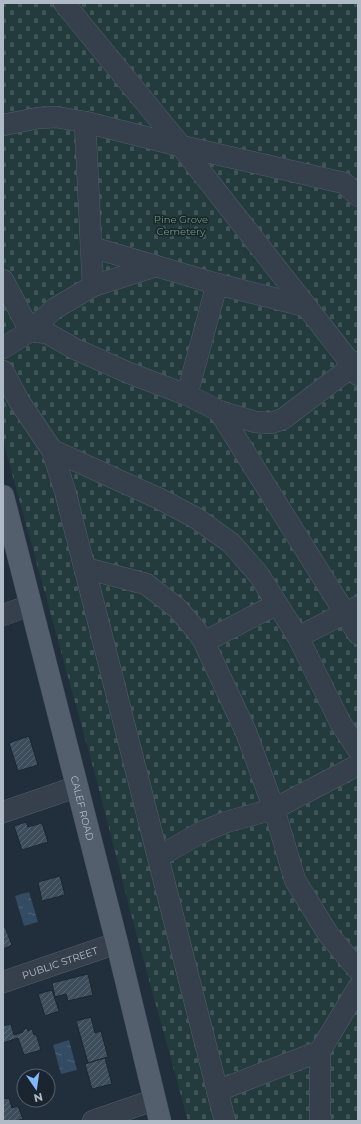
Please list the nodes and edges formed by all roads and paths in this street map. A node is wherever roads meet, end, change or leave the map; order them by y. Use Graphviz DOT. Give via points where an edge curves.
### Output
graph roads {
  1 [pos="64,3"];
  2 [pos="85,122"];
  3 [pos="3,125"];
  4 [pos="181,146"];
  5 [pos="358,196"];
  6 [pos="91,247"];
  7 [pos="156,266"];
  8 [pos="3,280"];
  9 [pos="217,284"];
  10 [pos="93,286"];
  11 [pos="306,306"];
  12 [pos="30,331"];
  13 [pos="3,348"];
  14 [pos="356,368"];
  15 [pos="3,370"];
  16 [pos="187,395"];
  17 [pos="219,411"];
  18 [pos="52,450"];
  19 [pos="3,496"];
  20 [pos="85,568"];
  21 [pos="277,604"];
  22 [pos="31,605"];
  23 [pos="352,610"];
  24 [pos="3,615"];
  25 [pos="358,634"];
  26 [pos="298,637"];
  27 [pos="204,642"];
  28 [pos="358,750"];
  29 [pos="358,765"];
  30 [pos="76,787"];
  31 [pos="274,809"];
  32 [pos="3,812"];
  33 [pos="158,857"];
  34 [pos="117,943"];
  35 [pos="358,970"];
  36 [pos="3,982"];
  37 [pos="358,988"];
  38 [pos="320,1051"];
  39 [pos="217,1091"];
  40 [pos="154,1100"];
  41 [pos="93,1121"];
  42 [pos="160,1121"];
  43 [pos="225,1121"];
  44 [pos="321,1121"];
  1 -- 4 [label="street"];
  2 -- 3 [label="street" via="56,117"];
  2 -- 4 [label="street"];
  2 -- 6 [label="street"];
  4 -- 5 [label="street" via="344,183"];
  4 -- 11 [label="street"];
  6 -- 7 [label="street"];
  6 -- 10 [label="street"];
  7 -- 9 [label="street"];
  7 -- 10 [label="street"];
  8 -- 12 [label="street"];
  9 -- 11 [label="street"];
  9 -- 16 [label="street"];
  10 -- 12 [label="street" via="54,309"];
  11 -- 14 [label="street"];
  12 -- 13 [label="street"];
  12 -- 16 [label="street" via="47,333 75,349 129,373"];
  14 -- 17 [label="street" via="283,419 270,423 255,422"];
  15 -- 18 [label="street" via="19,401"];
  16 -- 17 [label="street"];
  17 -- 23 [label="street"];
  18 -- 20 [label="street"];
  18 -- 21 [label="street" via="196,518 231,542 259,575"];
  19 -- 22 [label="main road, CALEF ROAD"];
  20 -- 27 [label="street" via="146,584 177,608"];
  20 -- 33 [label="street"];
  21 -- 26 [label="street"];
  21 -- 27 [label="street"];
  22 -- 24 [label="street"];
  22 -- 30 [label="main road, CALEF ROAD"];
  23 -- 25 [label="street"];
  23 -- 26 [label="street"];
  26 -- 28 [label="street" via="340,722"];
  27 -- 31 [label="street" via="246,732"];
  29 -- 31 [label="street"];
  30 -- 32 [label="street"];
  30 -- 34 [label="main road, CALEF ROAD"];
  31 -- 33 [label="street" via="226,822 202,832"];
  31 -- 35 [label="street" via="295,880 328,934"];
  33 -- 39 [label="street"];
  34 -- 36 [label="street, PUBLIC STREET"];
  34 -- 40 [label="main road, CALEF ROAD"];
  37 -- 38 [label="street"];
  38 -- 39 [label="street"];
  38 -- 44 [label="street"];
  39 -- 43 [label="street"];
  40 -- 41 [label="street"];
  40 -- 42 [label="main road, CALEF ROAD"];
}
